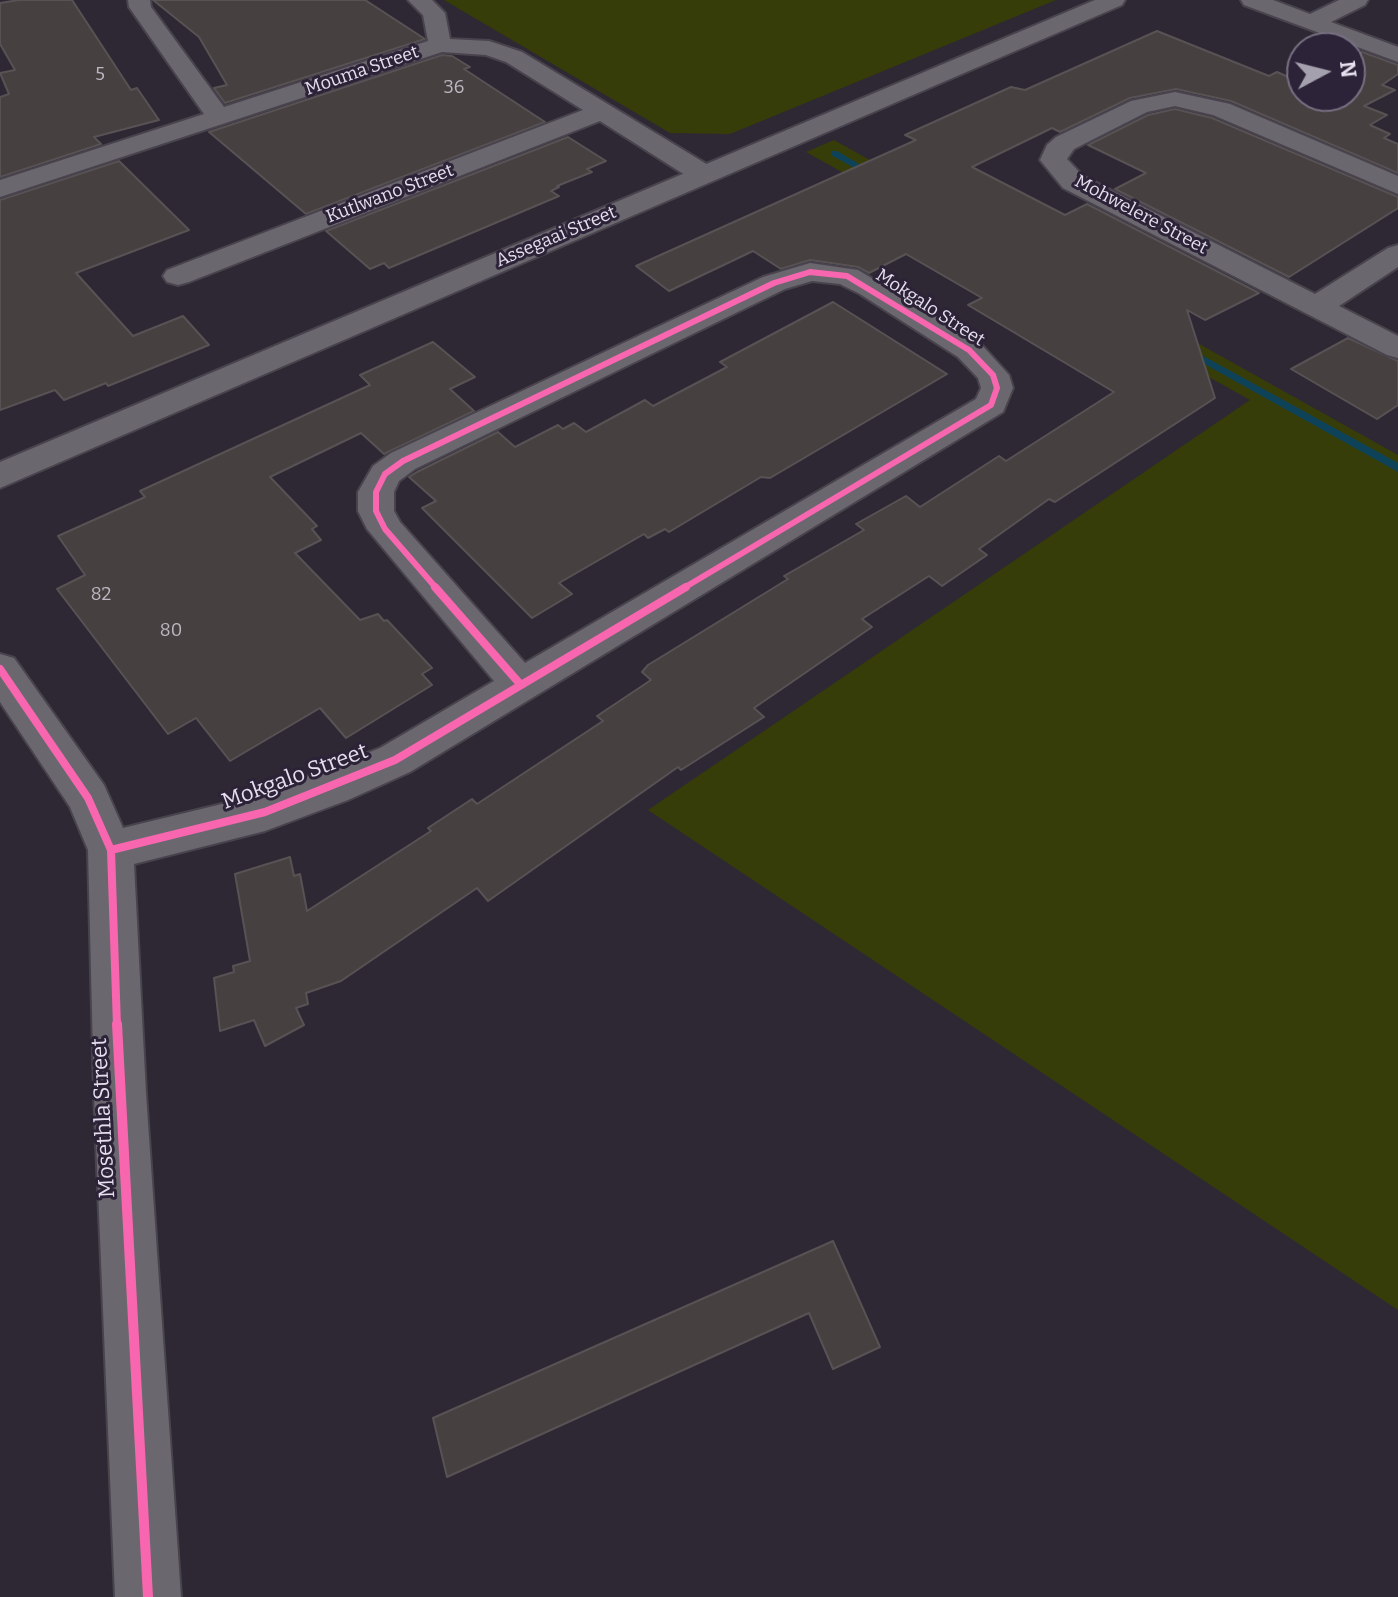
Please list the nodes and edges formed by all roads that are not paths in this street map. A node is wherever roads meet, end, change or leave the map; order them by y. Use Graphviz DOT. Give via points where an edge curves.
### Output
graph roads {
  1 [pos="139,0"];
  2 [pos="419,0"];
  3 [pos="1114,0"];
  4 [pos="1252,0"];
  5 [pos="1357,0"];
  6 [pos="1312,22"];
  7 [pos="440,45"];
  8 [pos="1398,55"];
  9 [pos="601,112"];
  10 [pos="220,119"];
  11 [pos="703,174"];
  12 [pos="1398,186"];
  13 [pos="0,189"];
  14 [pos="1398,254"];
  15 [pos="178,276"];
  16 [pos="1317,306"];
  17 [pos="1398,348"];
  18 [pos="0,476"];
  19 [pos="3,682"];
  20 [pos="520,684"];
  21 [pos="111,850"];
  22 [pos="148,1597"];
  1 -- 10 [label="street"];
  2 -- 7 [label="street" via="434,13"];
  3 -- 11 [label="street, Assegaai Street"];
  4 -- 6 [label="street"];
  5 -- 6 [label="street"];
  6 -- 8 [label="street"];
  7 -- 9 [label="street, Mouma Street" via="489,48 514,57"];
  7 -- 10 [label="street, Mouma Street"];
  9 -- 11 [label="street, Mouma Street"];
  9 -- 15 [label="street, Kutlwano Street"];
  10 -- 13 [label="street, Mouma Street"];
  11 -- 18 [label="street, Assegaai Street"];
  12 -- 16 [label="street, Mohwelere Street" via="1221,109 1175,99 1140,106 1056,151 1053,160 1073,182"];
  14 -- 16 [label="street"];
  16 -- 17 [label="street, Mohwelere Street"];
  19 -- 21 [label="street, Mosethla Street" via="88,798"];
  20 -- 20 [label="street, Mokgalo Street" via="991,405 997,388 993,375 969,350 871,288 847,276 810,272 774,283 403,461 385,474 376,492 376,511 385,529"];
  20 -- 21 [label="street, Mokgalo Street" via="395,760 333,787 265,812"];
  21 -- 22 [label="street, Mosethla Street"];
}
